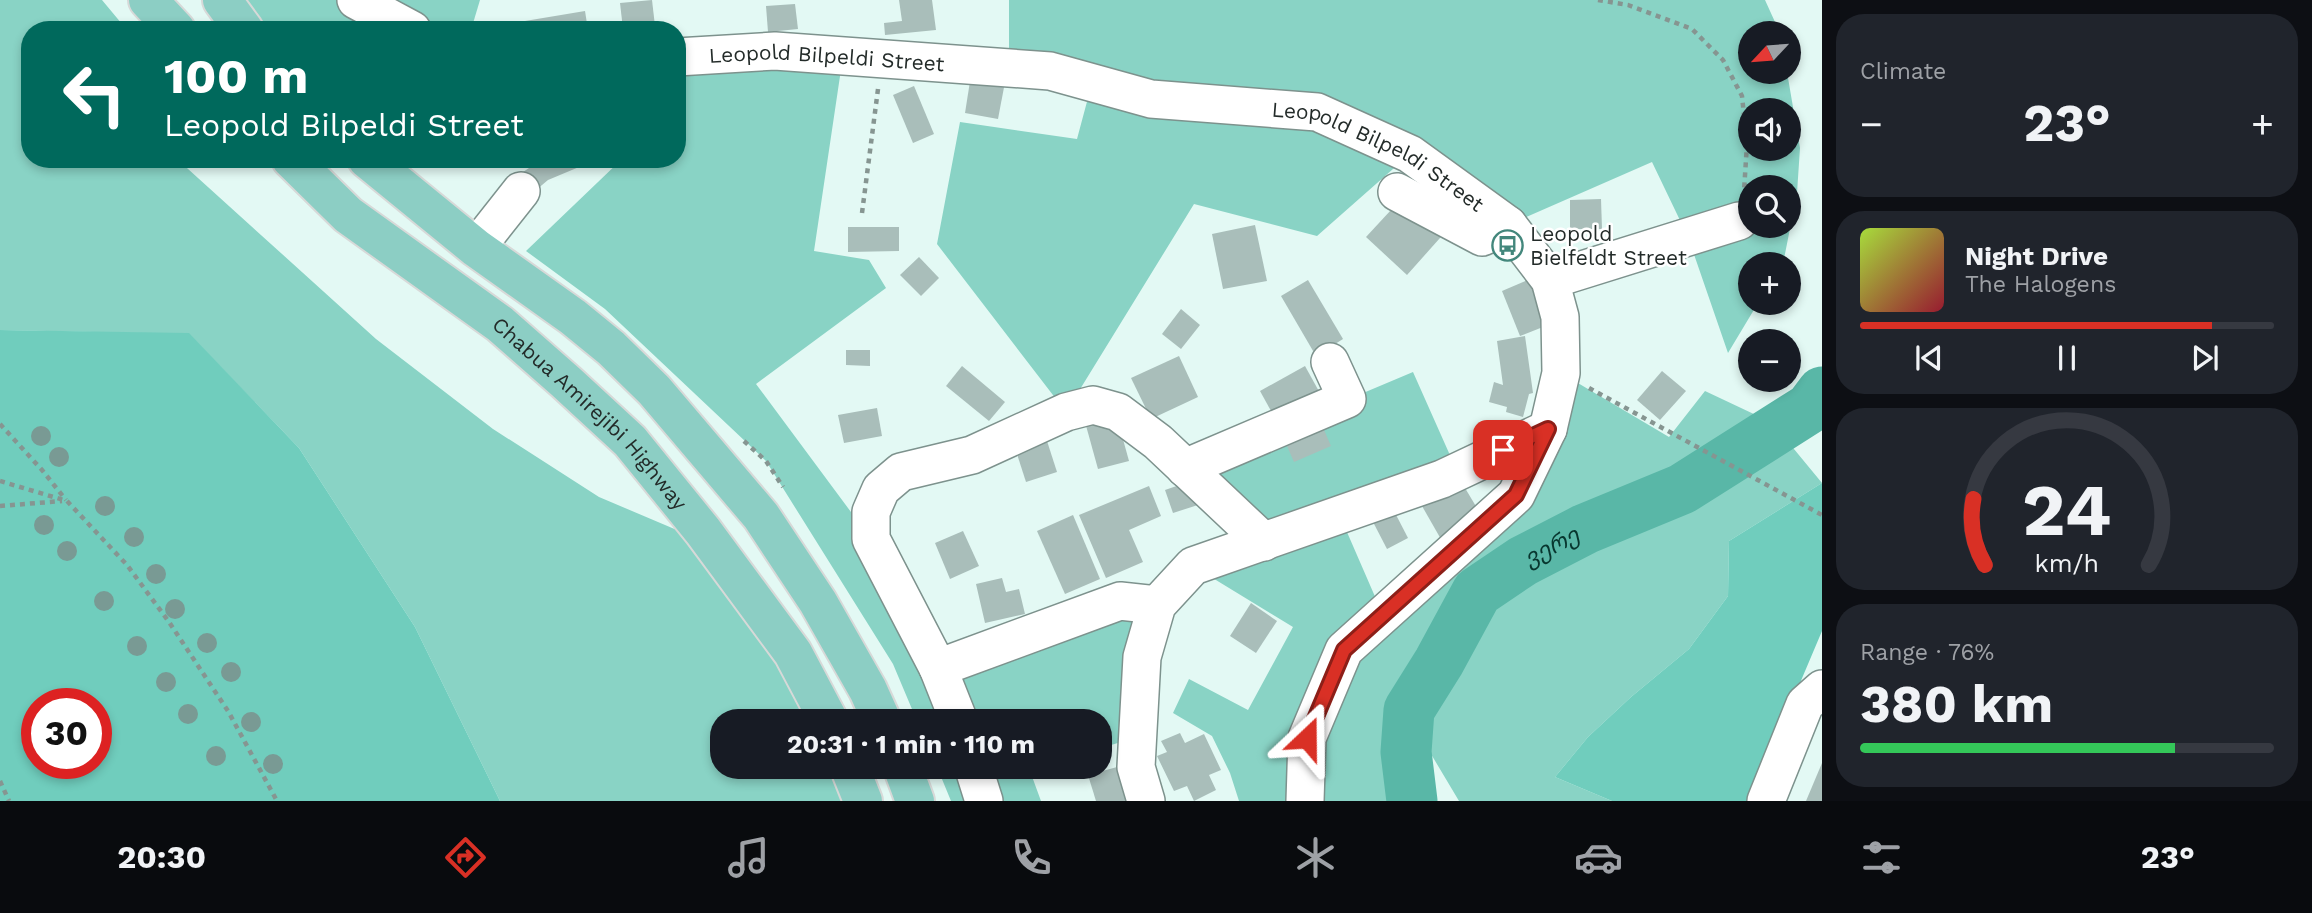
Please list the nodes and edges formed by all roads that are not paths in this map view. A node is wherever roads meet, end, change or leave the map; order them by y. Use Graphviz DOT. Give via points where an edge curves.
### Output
graph roads {
  1 [pos="148,0"];
  2 [pos="222,0"];
  3 [pos="356,0"];
  4 [pos="168,21"];
  5 [pos="237,21"];
  6 [pos="395,21"];
  7 [pos="686,56"];
  8 [pos="299,168"];
  9 [pos="378,168"];
  10 [pos="521,191"];
  11 [pos="1396,192"];
  12 [pos="1738,221"];
  13 [pos="1508,225"];
  14 [pos="476,248"];
  15 [pos="1550,280"];
  16 [pos="1330,362"];
  17 [pos="1548,429"];
  18 [pos="1185,468"];
  19 [pos="1264,542"];
  20 [pos="1157,605"];
  21 [pos="938,668"];
  22 [pos="1822,689"];
  23 [pos="823,709"];
  24 [pos="877,709"];
  25 [pos="954,709"];
  26 [pos="854,779"];
  27 [pos="907,779"];
  28 [pos="977,779"];
  29 [pos="863,801"];
  30 [pos="915,801"];
  31 [pos="984,801"];
  32 [pos="1146,801"];
  33 [pos="1305,801"];
  34 [pos="1766,801"];
  1 -- 4 [label="main road"];
  2 -- 5 [label="main road"];
  3 -- 6 [label="street"];
  7 -- 13 [label="street, Leopold Bilpeldi Street" via="775,51 1050,71 1151,99 1317,112 1410,154"];
  8 -- 23 [label="main road, Chabua Amirejibi Highway" via="348,215 500,324 630,441 793,653"];
  9 -- 14 [label="main road"];
  10 -- 14 [label="street"];
  11 -- 13 [label="street" via="1482,237"];
  12 -- 15 [label="street"];
  13 -- 15 [label="street, Leopold Bilpeldi Street"];
  14 -- 24 [label="main road" via="611,348 671,410 761,516 818,602"];
  15 -- 17 [label="street, Leopold Bilpeldi Street" via="1560,317 1561,373"];
  16 -- 18 [label="street" via="1347,399"];
  17 -- 19 [label="street" via="1442,479"];
  17 -- 33 [label="street, Leopold Bilpeldi Street" via="1516,495 1344,650 1307,738"];
  18 -- 19 [label="street"];
  18 -- 21 [label="street" via="1118,412 1093,405 1066,412 972,455 901,472 881,489 871,512 871,539"];
  19 -- 20 [label="street" via="1193,566"];
  20 -- 21 [label="street" via="1120,601"];
  20 -- 32 [label="street" via="1142,657 1136,767"];
  21 -- 25 [label="street"];
  22 -- 34 [label="street" via="1805,704"];
  26 -- 29 [label="main road"];
  27 -- 30 [label="main road"];
  28 -- 31 [label="street"];
}
